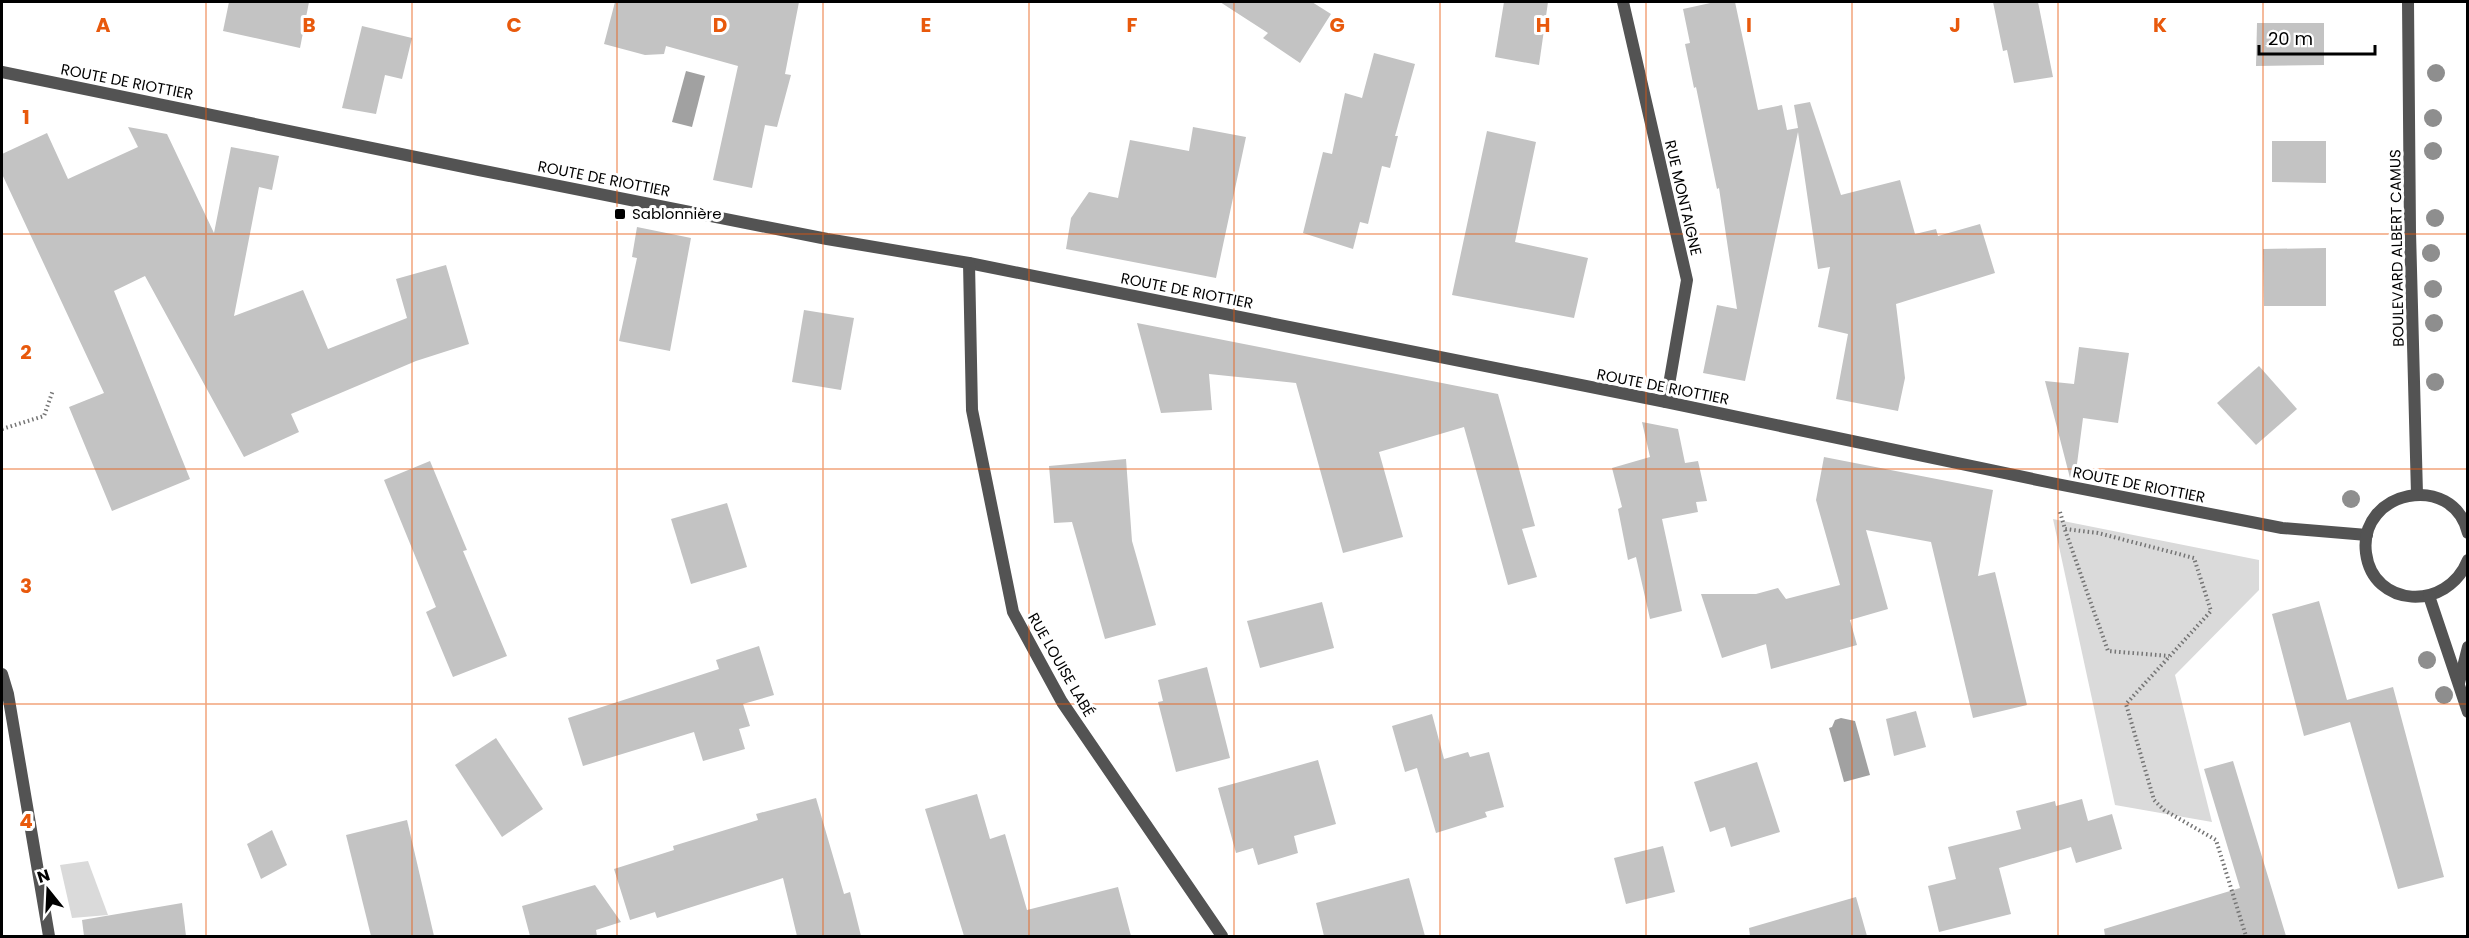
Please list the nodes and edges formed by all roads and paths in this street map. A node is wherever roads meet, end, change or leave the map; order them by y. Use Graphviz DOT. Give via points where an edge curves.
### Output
graph roads {
  1 [pos="1623,2"];
  2 [pos="2408,2"];
  3 [pos="2,72"];
  4 [pos="969,263"];
  5 [pos="53,390"];
  6 [pos="1666,402"];
  7 [pos="2,429"];
  8 [pos="2052,483"];
  9 [pos="2417,494"];
  10 [pos="2065,529"];
  11 [pos="2468,533"];
  12 [pos="2367,535"];
  13 [pos="2468,560"];
  14 [pos="2429,596"];
  15 [pos="2468,647"];
  16 [pos="2170,656"];
  17 [pos="2,674"];
  18 [pos="2459,683"];
  19 [pos="2468,712"];
  20 [pos="49,936"];
  21 [pos="1222,936"];
  22 [pos="2246,936"];
  1 -- 6 [label="street, RUE MONTAIGNE" via="1687,280"];
  2 -- 9 [label="street, BOULEVARD ALBERT CAMUS"];
  3 -- 4 [label="street, ROUTE DE RIOTTIER" via="792,232"];
  4 -- 6 [label="street, ROUTE DE RIOTTIER"];
  4 -- 21 [label="street, RUE LOUISE LABÉ" via="972,410 1013,612 1062,702"];
  5 -- 7 [label="path" via="44,416"];
  6 -- 8 [label="street, ROUTE DE RIOTTIER"];
  8 -- 10 [label="path"];
  8 -- 12 [label="street, ROUTE DE RIOTTIER" via="2282,528"];
  9 -- 11 [label="street" via="2446,503 2458,513"];
  9 -- 12 [label="street" via="2385,506 2373,519"];
  10 -- 16 [label="path" via="2108,651"];
  10 -- 16 [label="path" via="2098,533 2194,558 2211,611"];
  12 -- 14 [label="street" via="2366,553 2381,583 2411,597"];
  13 -- 14 [label="street" via="2454,583"];
  14 -- 18 [label="street"];
  15 -- 18 [label="street"];
  16 -- 22 [label="path" via="2126,704 2138,751 2154,800 2216,840"];
  17 -- 20 [label="street"];
  18 -- 19 [label="street"];
}
